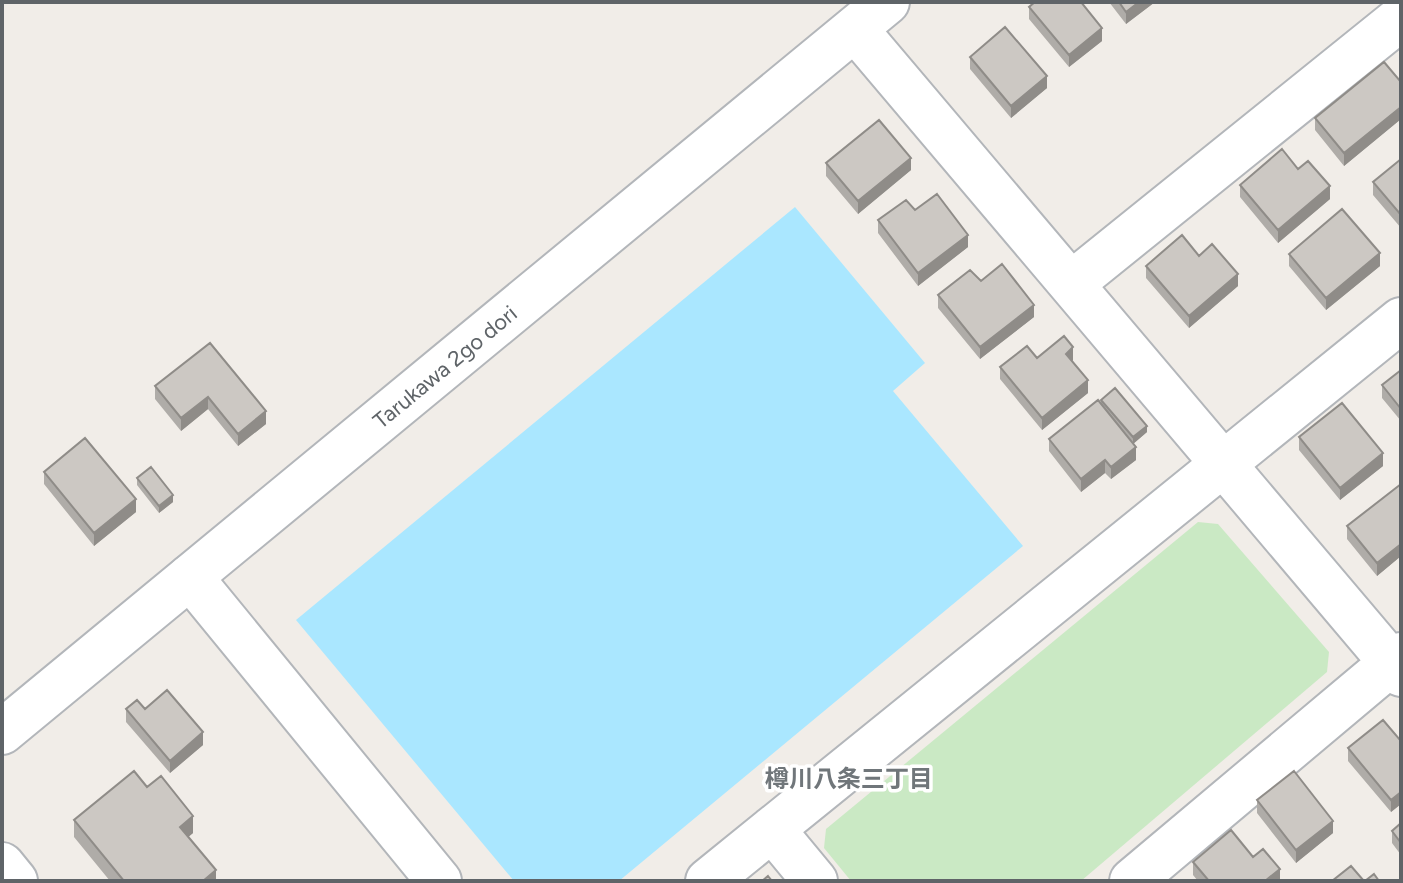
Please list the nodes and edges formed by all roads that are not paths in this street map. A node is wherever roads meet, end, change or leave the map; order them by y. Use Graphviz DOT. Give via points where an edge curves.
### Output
graph roads {
  1 [pos="871,15"];
  2 [pos="1401,18"];
  3 [pos="1071,284"];
  4 [pos="1401,320"];
  5 [pos="1223,464"];
  6 [pos="190,577"];
  7 [pos="1398,664"];
  8 [pos="2,732"];
  9 [pos="772,829"];
  10 [pos="2,865"];
  11 [pos="15,881"];
  12 [pos="439,881"];
  13 [pos="708,881"];
  14 [pos="815,881"];
  15 [pos="1132,881"];
  1 -- 3 [label="street"];
  1 -- 6 [label="street, Tarukawa 2go dori"];
  2 -- 3 [label="street"];
  3 -- 5 [label="street"];
  4 -- 5 [label="street"];
  5 -- 7 [label="street"];
  5 -- 9 [label="street"];
  6 -- 8 [label="street, Tarukawa 2go dori"];
  6 -- 12 [label="street"];
  7 -- 15 [label="street"];
  9 -- 13 [label="street"];
  9 -- 14 [label="street"];
  10 -- 11 [label="street"];
}
